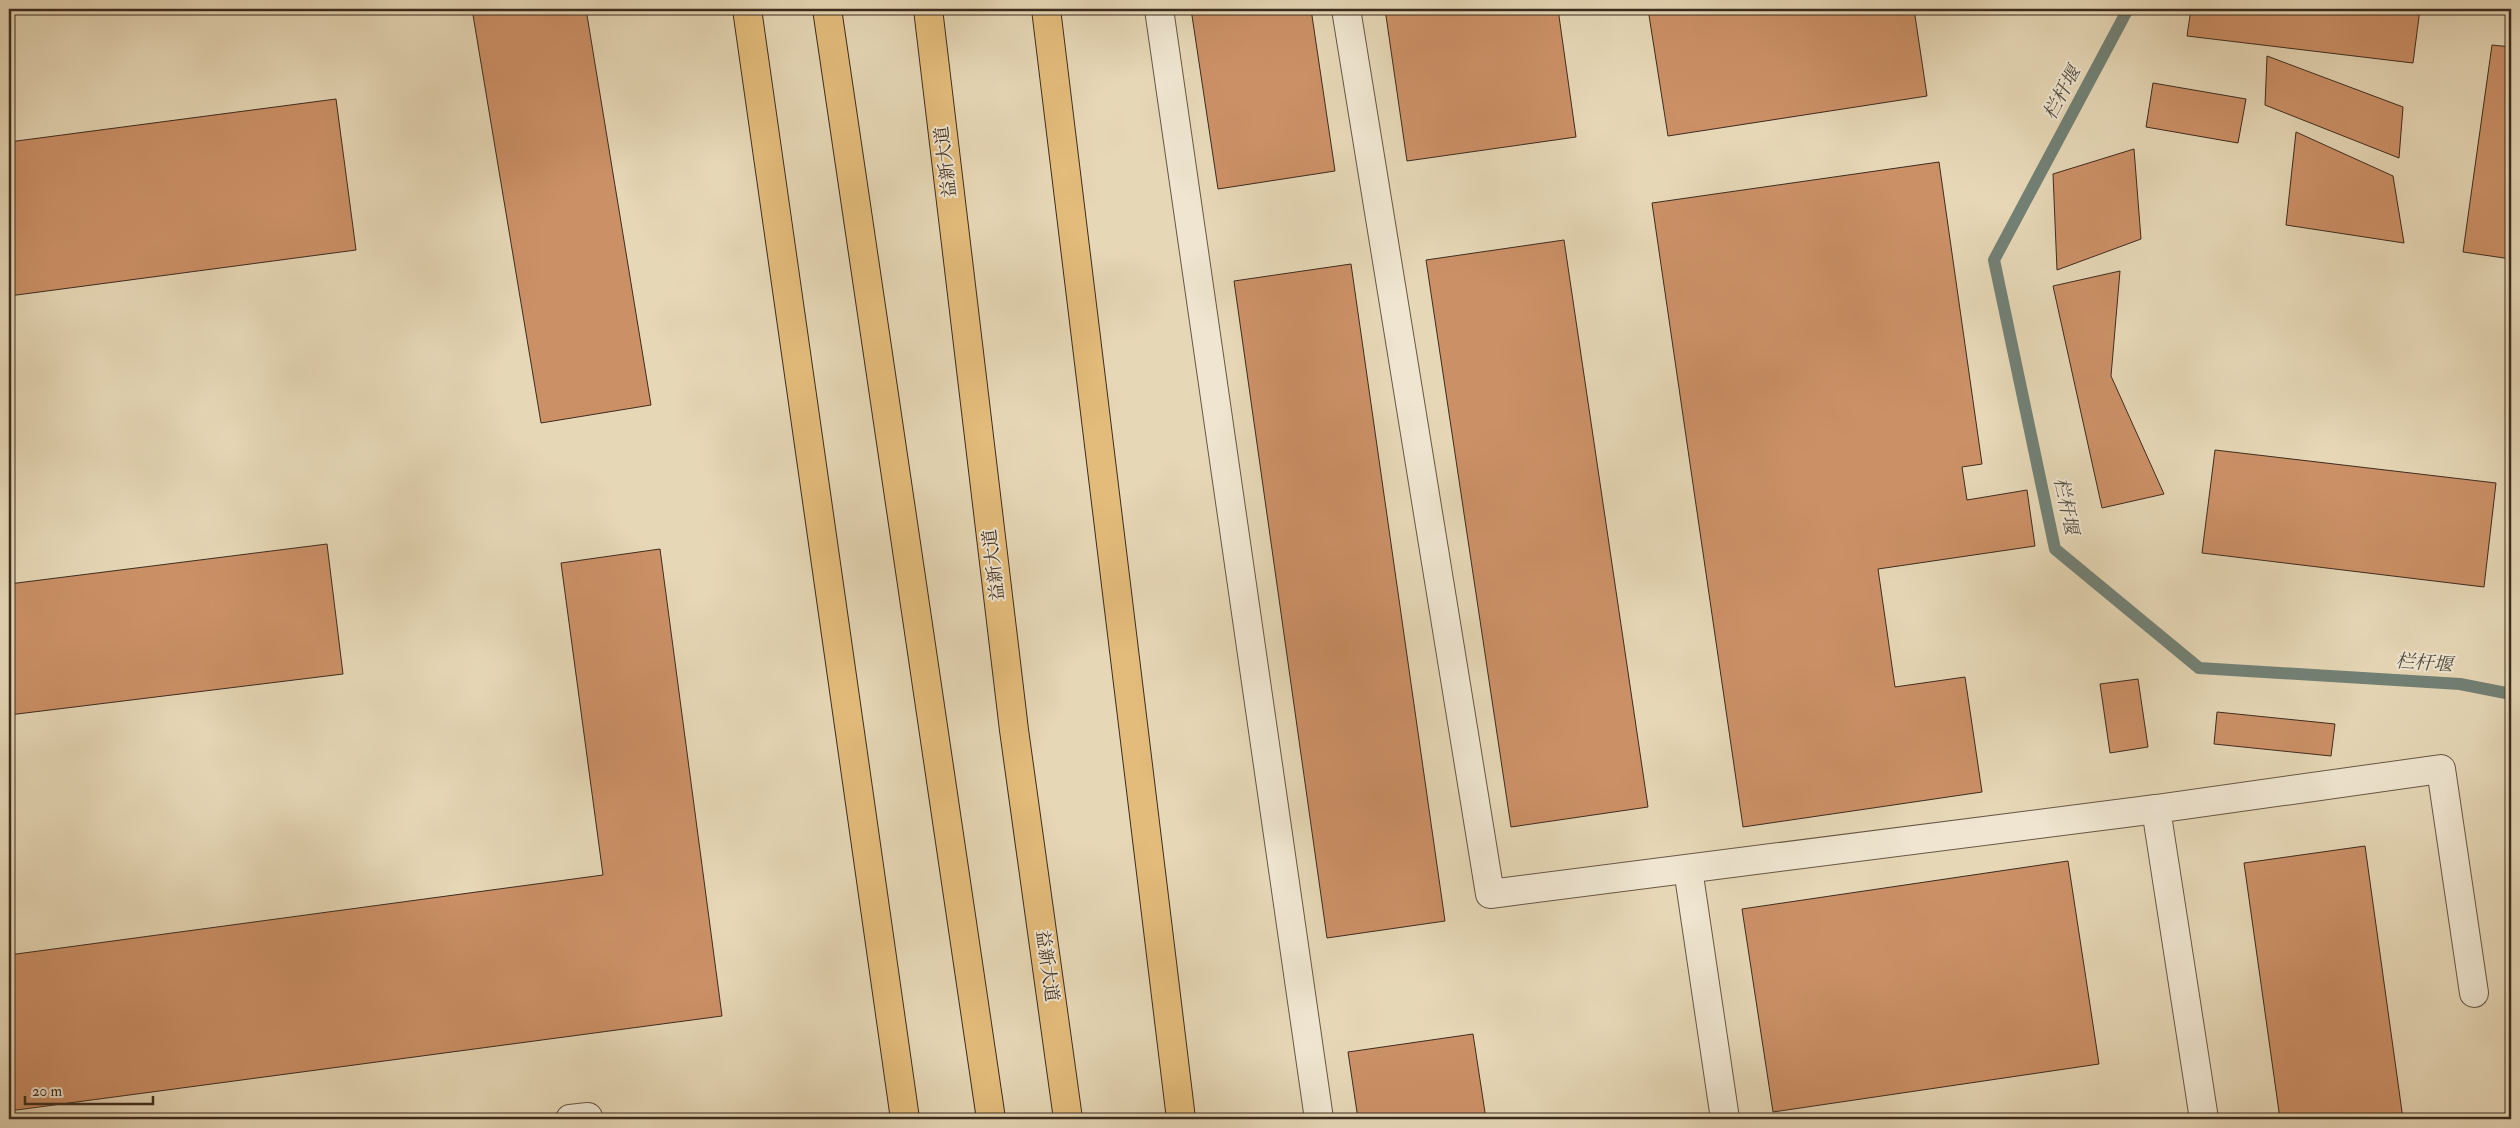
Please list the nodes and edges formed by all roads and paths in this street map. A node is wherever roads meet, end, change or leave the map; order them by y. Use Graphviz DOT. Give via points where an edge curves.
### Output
graph roads {
  1 [pos="747,9"];
  2 [pos="827,9"];
  3 [pos="928,9"];
  4 [pos="1046,9"];
  5 [pos="1160,9"];
  6 [pos="1346,9"];
  7 [pos="2156,809"];
  8 [pos="1688,869"];
  9 [pos="2474,993"];
  10 [pos="906,1119"];
  11 [pos="991,1119"];
  12 [pos="1068,1119"];
  13 [pos="1181,1119"];
  14 [pos="1319,1119"];
  15 [pos="1725,1119"];
  16 [pos="2204,1119"];
  1 -- 10 [label="main road"];
  2 -- 11 [label="main road"];
  3 -- 12 [label="main road, 益新大道" via="1012,720"];
  4 -- 13 [label="main road"];
  5 -- 14 [label="street"];
  6 -- 8 [label="street" via="1490,894"];
  7 -- 8 [label="street"];
  7 -- 9 [label="street" via="2441,769"];
  7 -- 16 [label="street"];
  8 -- 15 [label="street"];
}
